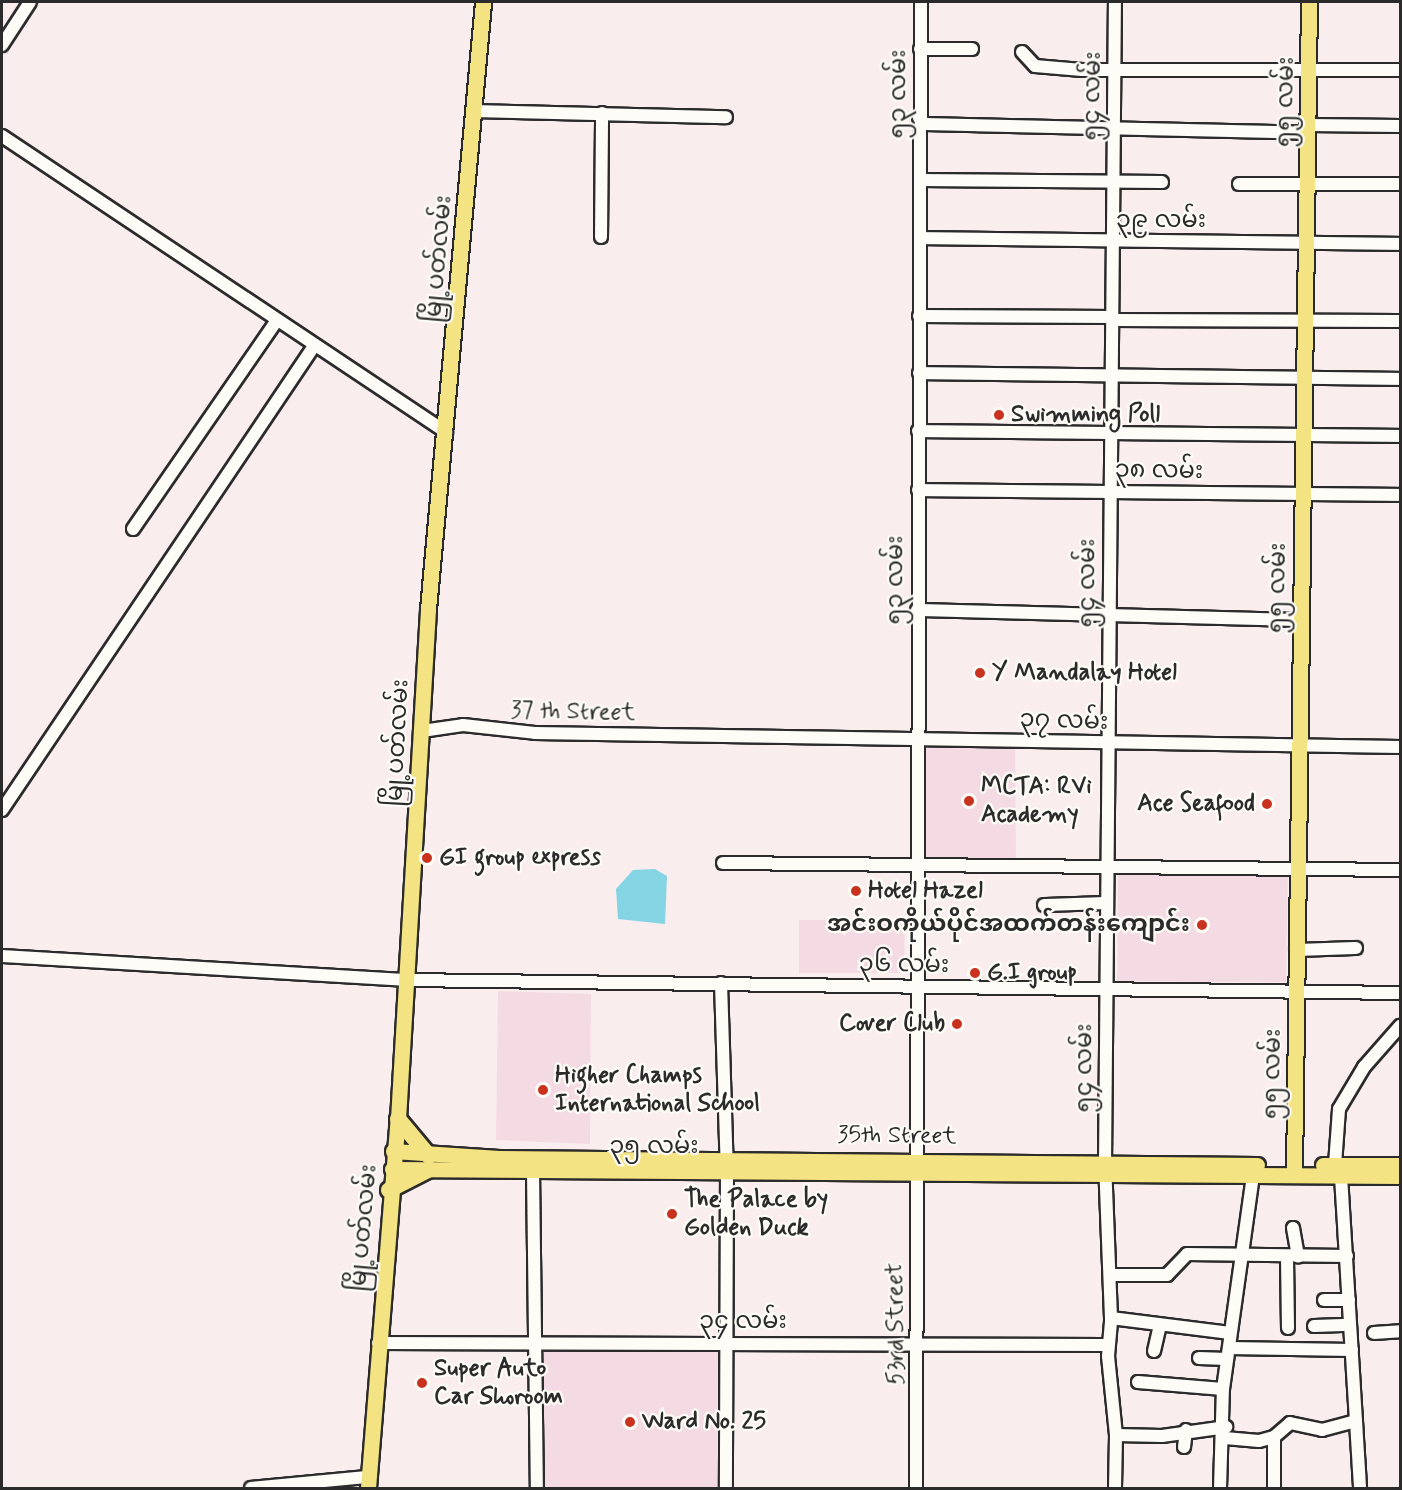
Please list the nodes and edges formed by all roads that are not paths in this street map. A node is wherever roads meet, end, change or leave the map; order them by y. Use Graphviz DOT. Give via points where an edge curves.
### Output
graph roads {
  1 [pos="30,2"];
  2 [pos="483,2"];
  3 [pos="921,2"];
  4 [pos="1115,2"];
  5 [pos="1309,2"];
  6 [pos="2,45"];
  7 [pos="920,49"];
  8 [pos="972,49"];
  9 [pos="1022,52"];
  10 [pos="1113,70"];
  11 [pos="1309,70"];
  12 [pos="1401,70"];
  13 [pos="473,111"];
  14 [pos="602,113"];
  15 [pos="726,117"];
  16 [pos="919,117"];
  17 [pos="1401,126"];
  18 [pos="1113,128"];
  19 [pos="1308,129"];
  20 [pos="2,136"];
  21 [pos="920,180"];
  22 [pos="1113,181"];
  23 [pos="1161,182"];
  24 [pos="1239,184"];
  25 [pos="1401,184"];
  26 [pos="1307,186"];
  27 [pos="601,237"];
  28 [pos="921,238"];
  29 [pos="1113,242"];
  30 [pos="1307,243"];
  31 [pos="1401,244"];
  32 [pos="919,316"];
  33 [pos="1112,319"];
  34 [pos="1306,320"];
  35 [pos="1401,321"];
  36 [pos="274,322"];
  37 [pos="314,346"];
  38 [pos="919,373"];
  39 [pos="1112,374"];
  40 [pos="1304,379"];
  41 [pos="1401,379"];
  42 [pos="918,431"];
  43 [pos="447,432"];
  44 [pos="1111,434"];
  45 [pos="1304,435"];
  46 [pos="1401,436"];
  47 [pos="918,490"];
  48 [pos="1110,492"];
  49 [pos="1303,494"];
  50 [pos="1401,495"];
  51 [pos="133,529"];
  52 [pos="917,610"];
  53 [pos="1109,619"];
  54 [pos="1300,621"];
  55 [pos="422,731"];
  56 [pos="726,735"];
  57 [pos="918,740"];
  58 [pos="1108,744"];
  59 [pos="1297,747"];
  60 [pos="1401,747"];
  61 [pos="2,810"];
  62 [pos="723,863"];
  63 [pos="917,864"];
  64 [pos="1107,865"];
  65 [pos="1296,868"];
  66 [pos="1401,870"];
  67 [pos="1107,903"];
  68 [pos="1044,905"];
  69 [pos="1356,948"];
  70 [pos="1296,950"];
  71 [pos="2,956"];
  72 [pos="406,980"];
  73 [pos="721,983"];
  74 [pos="916,987"];
  75 [pos="1106,990"];
  76 [pos="1296,992"];
  77 [pos="1401,993"];
  78 [pos="1401,1026"];
  79 [pos="398,1119"];
  80 [pos="393,1151"];
  81 [pos="428,1163"];
  82 [pos="499,1165"];
  83 [pos="727,1165"];
  84 [pos="916,1165"];
  85 [pos="1401,1165"];
  86 [pos="392,1169"];
  87 [pos="1105,1170"];
  88 [pos="1254,1170"];
  89 [pos="1294,1170"];
  90 [pos="533,1171"];
  91 [pos="1338,1171"];
  92 [pos="1401,1176"];
  93 [pos="389,1190"];
  94 [pos="1293,1228"];
  95 [pos="1347,1256"];
  96 [pos="1243,1257"];
  97 [pos="1293,1257"];
  98 [pos="1110,1275"];
  99 [pos="1324,1300"];
  100 [pos="1349,1300"];
  101 [pos="1111,1318"];
  102 [pos="1160,1325"];
  103 [pos="1350,1325"];
  104 [pos="1314,1326"];
  105 [pos="1288,1328"];
  106 [pos="1401,1331"];
  107 [pos="1230,1333"];
  108 [pos="1374,1333"];
  109 [pos="534,1342"];
  110 [pos="725,1342"];
  111 [pos="378,1343"];
  112 [pos="917,1344"];
  113 [pos="1108,1345"];
  114 [pos="1352,1350"];
  115 [pos="1154,1351"];
  116 [pos="1228,1354"];
  117 [pos="1199,1358"];
  118 [pos="1138,1382"];
  119 [pos="1223,1389"];
  120 [pos="1356,1421"];
  121 [pos="1186,1430"];
  122 [pos="1225,1432"];
  123 [pos="1116,1435"];
  124 [pos="1274,1437"];
  125 [pos="1184,1447"];
  126 [pos="368,1483"];
  127 [pos="251,1488"];
  128 [pos="537,1488"];
  129 [pos="726,1488"];
  130 [pos="916,1488"];
  131 [pos="1115,1488"];
  132 [pos="1220,1488"];
  133 [pos="1274,1488"];
  134 [pos="1360,1488"];
  1 -- 6 [label="street"];
  2 -- 13 [label="main road, မြို့ပတ်လမ်း"];
  3 -- 7 [label="street, ၅၃ လမ်း"];
  4 -- 10 [label="street, ၅၄ လမ်း"];
  5 -- 11 [label="main road, ၅၅ လမ်း"];
  7 -- 8 [label="street"];
  7 -- 16 [label="street, ၅၃ လမ်း"];
  9 -- 10 [label="street" via="1035,66"];
  10 -- 11 [label="street"];
  10 -- 18 [label="street, ၅၄ လမ်း"];
  11 -- 12 [label="street"];
  11 -- 19 [label="main road, ၅၅ လမ်း"];
  13 -- 14 [label="street"];
  13 -- 43 [label="main road, မြို့ပတ်လမ်း"];
  14 -- 15 [label="street"];
  14 -- 27 [label="street"];
  16 -- 18 [label="street" via="925,124"];
  16 -- 21 [label="street, ၅၃ လမ်း"];
  17 -- 19 [label="street"];
  18 -- 19 [label="street"];
  18 -- 22 [label="street, ၅၄ လမ်း"];
  19 -- 26 [label="main road, ၅၅ လမ်း"];
  20 -- 36 [label="street"];
  21 -- 22 [label="street"];
  21 -- 28 [label="street, ၅၃ လမ်း"];
  22 -- 23 [label="street"];
  22 -- 29 [label="street, ၅၄ လမ်း"];
  24 -- 26 [label="street"];
  25 -- 26 [label="street"];
  26 -- 30 [label="main road, ၅၅ လမ်း"];
  28 -- 29 [label="street, ၃၉ လမ်း"];
  28 -- 32 [label="street, ၅၃ လမ်း"];
  29 -- 30 [label="street, ၃၉ လမ်း"];
  29 -- 33 [label="street, ၅၄ လမ်း"];
  30 -- 31 [label="street, ၃၉ လမ်း"];
  30 -- 34 [label="main road, ၅၅ လမ်း"];
  32 -- 33 [label="street"];
  32 -- 38 [label="street, ၅၃ လမ်း"];
  33 -- 34 [label="street"];
  33 -- 39 [label="street, ၅၄ လမ်း"];
  34 -- 35 [label="street"];
  34 -- 40 [label="main road, ၅၅ လမ်း"];
  36 -- 37 [label="street"];
  36 -- 51 [label="street"];
  37 -- 43 [label="street"];
  37 -- 61 [label="street"];
  38 -- 39 [label="street"];
  38 -- 42 [label="street, ၅၃ လမ်း"];
  39 -- 40 [label="street"];
  39 -- 44 [label="street, ၅၄ လမ်း"];
  40 -- 41 [label="street"];
  40 -- 45 [label="main road, ၅၅ လမ်း"];
  42 -- 44 [label="street"];
  42 -- 47 [label="street, ၅၃ လမ်း"];
  43 -- 55 [label="main road, မြို့ပတ်လမ်း"];
  44 -- 45 [label="street"];
  44 -- 48 [label="street, ၅၄ လမ်း"];
  45 -- 46 [label="street"];
  45 -- 49 [label="main road, ၅၅ လမ်း"];
  47 -- 48 [label="street, ၃၈ လမ်း"];
  47 -- 52 [label="street, ၅၃ လမ်း"];
  48 -- 49 [label="street, ၃၈ လမ်း"];
  48 -- 53 [label="street, ၅၄ လမ်း"];
  49 -- 50 [label="street, ၃၈ လမ်း"];
  49 -- 54 [label="main road, ၅၅ လမ်း"];
  52 -- 53 [label="street"];
  52 -- 57 [label="street, ၅၃ လမ်း"];
  53 -- 54 [label="street"];
  53 -- 58 [label="street, ၅၄ လမ်း"];
  54 -- 59 [label="main road, ၅၅ လမ်း"];
  55 -- 56 [label="street, 37 th Street" via="464,726 490,731"];
  55 -- 72 [label="main road, မြို့ပတ်လမ်း"];
  56 -- 57 [label="street, ၃၇ လမ်း"];
  57 -- 58 [label="street, ၃၇ လမ်း"];
  57 -- 63 [label="street, ၅၃ လမ်း"];
  58 -- 59 [label="street, ၃၇ လမ်း"];
  58 -- 64 [label="street, ၅၄ လမ်း"];
  59 -- 60 [label="street, ၃၇ လမ်း"];
  59 -- 65 [label="main road, ၅၅ လမ်း"];
  62 -- 63 [label="street"];
  63 -- 64 [label="street"];
  63 -- 74 [label="street, ၅၃ လမ်း"];
  64 -- 65 [label="street"];
  64 -- 67 [label="street, ၅၄ လမ်း"];
  65 -- 66 [label="street"];
  65 -- 70 [label="main road, ၅၅ လမ်း"];
  67 -- 68 [label="street"];
  67 -- 75 [label="street, ၅၄ လမ်း"];
  69 -- 70 [label="street"];
  70 -- 76 [label="main road, ၅၅ လမ်း"];
  71 -- 72 [label="street, ၃၆ လမ်း"];
  72 -- 73 [label="street, ၃၆ လမ်း"];
  72 -- 79 [label="main road, မြို့ပတ်လမ်း"];
  73 -- 74 [label="street, ၃၆ လမ်း"];
  73 -- 83 [label="street"];
  74 -- 75 [label="street, ၃၆ လမ်း"];
  74 -- 84 [label="street, ၅၃ လမ်း"];
  75 -- 76 [label="street, ၃၆ လမ်း"];
  75 -- 87 [label="street, ၅၄ လမ်း"];
  76 -- 77 [label="street, ၃၆ လမ်း"];
  76 -- 89 [label="main road, ၅၅ လမ်း"];
  78 -- 91 [label="street" via="1364,1067 1340,1109"];
  79 -- 80 [label="main road, မြို့ပတ်လမ်း"];
  79 -- 81 [label="highway"];
  80 -- 81 [label="main road"];
  80 -- 86 [label="main road, မြို့ပတ်လမ်း"];
  81 -- 82 [label="main road"];
  81 -- 86 [label="main road"];
  81 -- 93 [label="highway"];
  82 -- 83 [label="main road"];
  82 -- 90 [label="main road, ၃၅ လမ်း"];
  83 -- 84 [label="main road, ၃၅ လမ်း"];
  83 -- 90 [label="main road, ၃၅ လမ်း"];
  83 -- 110 [label="street"];
  84 -- 87 [label="main road, 35th Street"];
  84 -- 112 [label="street, 53rd Street"];
  85 -- 91 [label="main road, 35th Street"];
  86 -- 93 [label="main road, မြို့ပတ်လမ်း"];
  87 -- 88 [label="main road, 35th Street"];
  87 -- 98 [label="street, ၅၄ လမ်း"];
  88 -- 89 [label="main road, 35th Street"];
  88 -- 96 [label="street"];
  89 -- 91 [label="main road, 35th Street"];
  90 -- 109 [label="street"];
  91 -- 92 [label="main road, 35th Street"];
  91 -- 95 [label="street"];
  93 -- 111 [label="main road, မြို့ပတ်လမ်း"];
  94 -- 97 [label="street"];
  95 -- 97 [label="street"];
  95 -- 100 [label="street"];
  96 -- 97 [label="street"];
  96 -- 98 [label="street" via="1187,1254 1167,1275"];
  96 -- 107 [label="street"];
  97 -- 105 [label="street"];
  98 -- 101 [label="street, ၅၄ လမ်း"];
  99 -- 100 [label="street"];
  100 -- 103 [label="street"];
  101 -- 102 [label="street"];
  101 -- 113 [label="street, ၅၄ လမ်း"];
  102 -- 107 [label="street"];
  102 -- 115 [label="street"];
  103 -- 104 [label="street"];
  103 -- 114 [label="street"];
  106 -- 108 [label="street"];
  107 -- 116 [label="street"];
  109 -- 110 [label="street, ၃၄ လမ်း"];
  109 -- 111 [label="street, ၃၄ လမ်း"];
  109 -- 128 [label="street"];
  110 -- 112 [label="street, ၃၄ လမ်း"];
  110 -- 129 [label="street"];
  111 -- 126 [label="main road, မြို့ပတ်လမ်း"];
  112 -- 113 [label="street, ၃၄ လမ်း"];
  112 -- 130 [label="street, 53rd Street"];
  113 -- 123 [label="street, ၅၄ လမ်း"];
  114 -- 116 [label="street"];
  114 -- 120 [label="street"];
  116 -- 117 [label="street"];
  116 -- 119 [label="street"];
  118 -- 119 [label="street"];
  119 -- 122 [label="street"];
  120 -- 124 [label="street" via="1322,1430 1290,1423"];
  120 -- 134 [label="street"];
  121 -- 122 [label="street"];
  121 -- 123 [label="street" via="1162,1436"];
  121 -- 125 [label="street"];
  122 -- 124 [label="street"];
  122 -- 132 [label="street"];
  123 -- 131 [label="street, ၅၄ လမ်း"];
  124 -- 133 [label="street"];
  126 -- 127 [label="street"];
}
